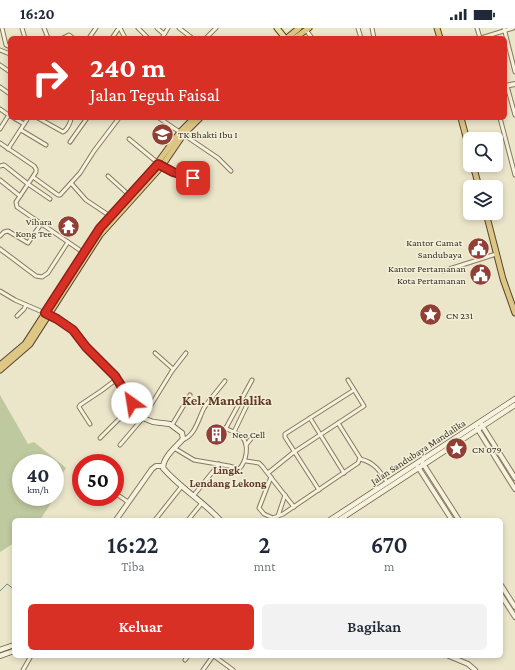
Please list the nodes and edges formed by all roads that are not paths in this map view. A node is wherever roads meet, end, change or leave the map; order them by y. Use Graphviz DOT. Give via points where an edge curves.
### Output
graph roads {
  1 [pos="2,28"];
  2 [pos="138,28"];
  3 [pos="157,28"];
  4 [pos="168,28"];
  5 [pos="179,28"];
  6 [pos="216,28"];
  7 [pos="277,28"];
  8 [pos="299,28"];
  9 [pos="513,28"];
  10 [pos="308,29"];
  11 [pos="504,29"];
  12 [pos="164,34"];
  13 [pos="146,36"];
  14 [pos="189,36"];
  15 [pos="208,36"];
  16 [pos="284,36"];
  17 [pos="289,36"];
  18 [pos="299,36"];
  19 [pos="486,36"];
  20 [pos="507,40"];
  21 [pos="6,43"];
  22 [pos="0,44"];
  23 [pos="8,46"];
  24 [pos="515,54"];
  25 [pos="511,55"];
  26 [pos="515,72"];
  27 [pos="507,88"];
  28 [pos="514,104"];
  29 [pos="515,115"];
  30 [pos="8,118"];
  31 [pos="17,120"];
  32 [pos="27,120"];
  33 [pos="42,120"];
  34 [pos="71,120"];
  35 [pos="86,120"];
  36 [pos="117,120"];
  37 [pos="162,120"];
  38 [pos="192,120"];
  39 [pos="198,120"];
  40 [pos="462,120"];
  41 [pos="501,120"];
  42 [pos="24,124"];
  43 [pos="0,129"];
  44 [pos="21,130"];
  45 [pos="465,132"];
  46 [pos="182,134"];
  47 [pos="129,139"];
  48 [pos="70,142"];
  49 [pos="0,143"];
  50 [pos="46,145"];
  51 [pos="8,149"];
  52 [pos="1,164"];
  53 [pos="160,165"];
  54 [pos="231,171"];
  55 [pos="515,175"];
  56 [pos="108,176"];
  57 [pos="32,177"];
  58 [pos="193,178"];
  59 [pos="0,180"];
  60 [pos="71,183"];
  61 [pos="28,184"];
  62 [pos="129,195"];
  63 [pos="20,196"];
  64 [pos="50,199"];
  65 [pos="110,216"];
  66 [pos="488,220"];
  67 [pos="41,224"];
  68 [pos="0,236"];
  69 [pos="68,242"];
  70 [pos="0,249"];
  71 [pos="85,254"];
  72 [pos="496,254"];
  73 [pos="443,271"];
  74 [pos="0,291"];
  75 [pos="26,305"];
  76 [pos="515,313"];
  77 [pos="47,314"];
  78 [pos="17,316"];
  79 [pos="156,353"];
  80 [pos="186,353"];
  81 [pos="0,365"];
  82 [pos="173,369"];
  83 [pos="0,370"];
  84 [pos="117,379"];
  85 [pos="252,380"];
  86 [pos="348,380"];
  87 [pos="225,381"];
  88 [pos="354,390"];
  89 [pos="190,395"];
  90 [pos="515,399"];
  91 [pos="133,405"];
  92 [pos="247,405"];
  93 [pos="515,405"];
  94 [pos="143,418"];
  95 [pos="310,418"];
  96 [pos="338,423"];
  97 [pos="90,424"];
  98 [pos="481,424"];
  99 [pos="172,425"];
  100 [pos="476,427"];
  101 [pos="224,428"];
  102 [pos="234,432"];
  103 [pos="254,435"];
  104 [pos="320,435"];
  105 [pos="221,437"];
  106 [pos="100,438"];
  107 [pos="182,440"];
  108 [pos="120,445"];
  109 [pos="246,445"];
  110 [pos="174,448"];
  111 [pos="294,452"];
  112 [pos="360,459"];
  113 [pos="246,460"];
  114 [pos="422,462"];
  115 [pos="219,464"];
  116 [pos="163,466"];
  117 [pos="417,466"];
  118 [pos="268,472"];
  119 [pos="344,473"];
  120 [pos="271,477"];
  121 [pos="515,478"];
  122 [pos="387,482"];
  123 [pos="182,486"];
  124 [pos="515,489"];
  125 [pos="319,490"];
  126 [pos="285,495"];
  127 [pos="194,496"];
  128 [pos="124,499"];
  129 [pos="128,502"];
  130 [pos="202,503"];
  131 [pos="294,507"];
  132 [pos="278,516"];
  133 [pos="117,518"];
  134 [pos="157,518"];
  135 [pos="190,518"];
  136 [pos="218,518"];
  137 [pos="340,518"];
  138 [pos="451,518"];
  139 [pos="458,518"];
  140 [pos="503,588"];
  141 [pos="503,598"];
  142 [pos="515,607"];
  143 [pos="515,617"];
  144 [pos="12,646"];
  145 [pos="0,650"];
  146 [pos="12,652"];
  147 [pos="0,656"];
  148 [pos="30,658"];
  149 [pos="213,658"];
  150 [pos="217,658"];
  151 [pos="454,658"];
  152 [pos="23,670"];
  153 [pos="204,670"];
  154 [pos="233,670"];
  155 [pos="474,670"];
  1 -- 21 [label="street"];
  2 -- 13 [label="street"];
  3 -- 12 [label="street"];
  4 -- 12 [label="street"];
  5 -- 14 [label="street"];
  6 -- 15 [label="street"];
  7 -- 16 [label="main road"];
  8 -- 17 [label="highway"];
  9 -- 11 [label="street"];
  10 -- 18 [label="highway"];
  11 -- 19 [label="street"];
  20 -- 25 [label="street"];
  21 -- 22 [label="street"];
  21 -- 23 [label="street"];
  24 -- 25 [label="street"];
  25 -- 26 [label="street"];
  27 -- 28 [label="street"];
  28 -- 29 [label="street"];
  30 -- 43 [label="street"];
  31 -- 42 [label="street"];
  32 -- 42 [label="street"];
  33 -- 34 [label="street" via="63,132"];
  35 -- 48 [label="street"];
  36 -- 60 [label="street"];
  37 -- 46 [label="street"];
  38 -- 46 [label="highway"];
  39 -- 46 [label="highway"];
  40 -- 45 [label="highway"];
  41 -- 55 [label="street"];
  42 -- 44 [label="street"];
  44 -- 50 [label="street"];
  44 -- 51 [label="street"];
  46 -- 53 [label="highway"];
  46 -- 54 [label="street" via="218,158"];
  47 -- 53 [label="street"];
  49 -- 51 [label="street"];
  51 -- 57 [label="street" via="35,166 36,171"];
  52 -- 61 [label="street"];
  53 -- 58 [label="street"];
  53 -- 62 [label="highway"];
  53 -- 71 [label="highway"];
  56 -- 62 [label="street"];
  57 -- 60 [label="street" via="59,195"];
  57 -- 61 [label="street"];
  59 -- 63 [label="street"];
  60 -- 65 [label="street" via="86,200"];
  61 -- 63 [label="street"];
  61 -- 64 [label="street"];
  62 -- 65 [label="highway"];
  63 -- 67 [label="street" via="16,202 17,207"];
  65 -- 71 [label="highway"];
  66 -- 72 [label="highway"];
  67 -- 68 [label="street" via="28,242 7,230"];
  67 -- 69 [label="street"];
  69 -- 70 [label="street" via="48,273 42,277 36,276"];
  69 -- 71 [label="street"];
  71 -- 77 [label="highway"];
  72 -- 73 [label="street"];
  72 -- 76 [label="highway"];
  74 -- 75 [label="street"];
  75 -- 77 [label="street"];
  75 -- 78 [label="street"];
  77 -- 81 [label="highway" via="25,344"];
  77 -- 83 [label="highway" via="30,344"];
  77 -- 84 [label="main road" via="73,330"];
  79 -- 82 [label="street"];
  80 -- 82 [label="street"];
  82 -- 94 [label="street"];
  84 -- 91 [label="main road"];
  84 -- 97 [label="street" via="80,405"];
  85 -- 101 [label="street"];
  86 -- 88 [label="street"];
  87 -- 107 [label="street" via="204,408 194,431"];
  88 -- 95 [label="street"];
  88 -- 96 [label="street" via="364,406"];
  89 -- 99 [label="street"];
  90 -- 98 [label="main road, Jalan Sandubaya Mandalika"];
  91 -- 94 [label="main road"];
  91 -- 106 [label="street"];
  92 -- 102 [label="street"];
  93 -- 98 [label="main road"];
  94 -- 99 [label="main road"];
  94 -- 108 [label="street"];
  95 -- 104 [label="street"];
  95 -- 111 [label="street" via="285,435"];
  96 -- 104 [label="street"];
  96 -- 112 [label="street"];
  98 -- 100 [label="main road, Jalan Sandubaya Mandalika"];
  98 -- 121 [label="street"];
  99 -- 107 [label="main road" via="182,434"];
  100 -- 114 [label="main road, Jalan Sandubaya Mandalika"];
  100 -- 124 [label="street"];
  101 -- 102 [label="street"];
  101 -- 105 [label="street"];
  102 -- 109 [label="street" via="241,436"];
  103 -- 109 [label="street"];
  104 -- 111 [label="street"];
  104 -- 119 [label="street"];
  107 -- 110 [label="main road"];
  109 -- 115 [label="street" via="246,456 239,469"];
  110 -- 115 [label="street" via="191,459"];
  110 -- 116 [label="main road"];
  111 -- 118 [label="street"];
  111 -- 125 [label="street"];
  112 -- 119 [label="street"];
  112 -- 122 [label="street" via="372,463"];
  113 -- 118 [label="street" via="259,463"];
  114 -- 117 [label="main road, Jalan Sandubaya Mandalika"];
  114 -- 139 [label="street"];
  115 -- 127 [label="street"];
  116 -- 123 [label="main road"];
  116 -- 129 [label="street" via="152,469"];
  117 -- 122 [label="main road, Jalan Sandubaya Mandalika"];
  117 -- 137 [label="main road"];
  117 -- 138 [label="street"];
  118 -- 120 [label="street"];
  119 -- 125 [label="street"];
  120 -- 126 [label="street"];
  120 -- 132 [label="street" via="259,508 273,518"];
  122 -- 137 [label="main road, Jalan Sandubaya Mandalika"];
  123 -- 127 [label="main road"];
  123 -- 134 [label="street"];
  125 -- 131 [label="street"];
  126 -- 131 [label="street"];
  126 -- 132 [label="street"];
  127 -- 130 [label="main road"];
  128 -- 129 [label="street"];
  129 -- 133 [label="street"];
  130 -- 135 [label="street"];
  130 -- 136 [label="main road"];
  131 -- 132 [label="street"];
  140 -- 142 [label="street"];
  141 -- 143 [label="street"];
  144 -- 145 [label="main road"];
  146 -- 147 [label="main road"];
  148 -- 152 [label="street"];
  149 -- 153 [label="street"];
  150 -- 154 [label="street"];
  151 -- 155 [label="street" via="468,664"];
}
